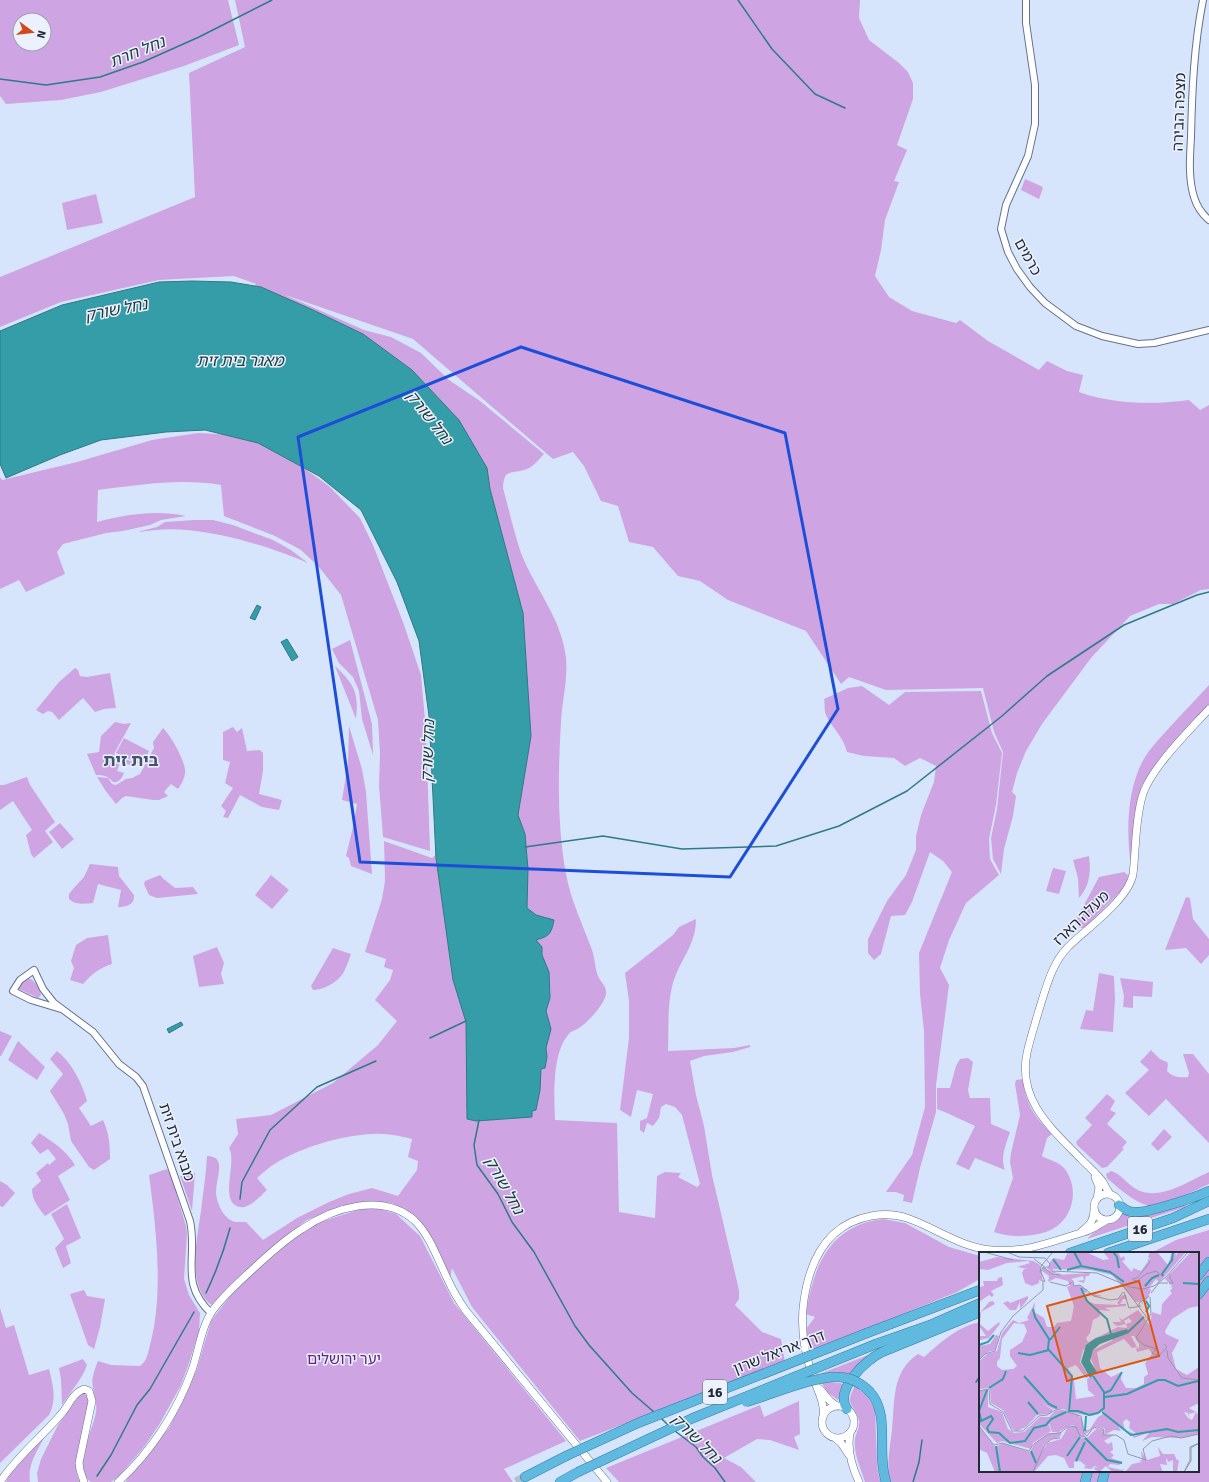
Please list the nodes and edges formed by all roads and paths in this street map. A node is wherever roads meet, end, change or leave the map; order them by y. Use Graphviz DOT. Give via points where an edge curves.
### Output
graph roads {
  1 [pos="1026,0"];
  2 [pos="1203,0"];
  3 [pos="1209,220"];
  4 [pos="1209,330"];
  5 [pos="1209,709"];
  6 [pos="61,1009"];
  7 [pos="1090,1168"];
  8 [pos="1209,1191"];
  9 [pos="1111,1195"];
  10 [pos="1097,1199"];
  11 [pos="1209,1201"];
  12 [pos="1119,1206"];
  13 [pos="1094,1209"];
  14 [pos="1209,1219"];
  15 [pos="1107,1220"];
  16 [pos="1074,1234"];
  17 [pos="1073,1252"];
  18 [pos="1111,1252"];
  19 [pos="1209,1262"];
  20 [pos="1199,1275"];
  21 [pos="1209,1281"];
  22 [pos="979,1290"];
  23 [pos="1199,1294"];
  24 [pos="979,1303"];
  25 [pos="979,1312"];
  26 [pos="211,1313"];
  27 [pos="813,1378"];
  28 [pos="837,1406"];
  29 [pos="847,1410"];
  30 [pos="693,1418"];
  31 [pos="823,1418"];
  32 [pos="850,1433"];
  33 [pos="835,1438"];
  34 [pos="852,1460"];
  35 [pos="1088,1472"];
  36 [pos="1105,1472"];
  37 [pos="525,1477"];
  38 [pos="0,1482"];
  39 [pos="84,1482"];
  40 [pos="118,1482"];
  41 [pos="560,1482"];
  42 [pos="607,1482"];
  43 [pos="859,1482"];
  44 [pos="886,1482"];
  45 [pos="1085,1482"];
  46 [pos="1102,1482"];
  1 -- 4 [label="street, כרמים" via="1026,23 1035,85 1035,124 1028,156 1006,205 1001,229 1017,270 1050,308 1076,326 1102,336 1138,344 1154,343"];
  2 -- 3 [label="street, מצפה הבירה" via="1198,22 1192,88 1191,186 1201,213"];
  5 -- 7 [label="main road, מעלה הארז" via="1169,754 1146,785 1140,805 1134,874 1130,885 1059,959 1048,982 1026,1054 1026,1081 1035,1106 1051,1129"];
  6 -- 6 [label="street, מבוא בית זית" via="45,993 34,970 18,982 13,991 33,1001"];
  6 -- 26 [label="street, מבוא בית זית" via="92,1031 119,1064 136,1076 145,1089 190,1221 192,1286"];
  7 -- 9 [label="main road, מעלה הארז"];
  7 -- 10 [label="main road, מעלה הארז" via="1098,1183"];
  8 -- 12 [label="highway" via="1143,1212 1129,1211"];
  9 -- 10 [label="main road" via="1106,1194"];
  9 -- 12 [label="main road" via="1117,1199"];
  10 -- 13 [label="main road"];
  11 -- 17 [label="highway, 16" via="1173,1218"];
  12 -- 15 [label="main road" via="1116,1216"];
  13 -- 15 [label="main road" via="1097,1215"];
  13 -- 16 [label="main road" via="1091,1223"];
  14 -- 18 [label="highway, 16"];
  15 -- 16 [label="main road" via="1092,1229"];
  16 -- 27 [label="main road" via="1038,1247 1001,1251 974,1247 916,1221 896,1216 862,1218 848,1224 825,1243 816,1259 804,1300 803,1339"];
  19 -- 20 [label="highway"];
  21 -- 23 [label="highway"];
  22 -- 37 [label="highway, דרך אריאל שרון / 16, bridge" via="638,1423"];
  24 -- 30 [label="highway, דרך אריאל שרון / 16, bridge"];
  25 -- 29 [label="highway" via="869,1359 860,1368 846,1393 844,1402"];
  26 -- 40 [label="main road" via="191,1372 174,1409 147,1451"];
  26 -- 42 [label="main road" via="255,1267 286,1240 311,1223 359,1206 380,1205 398,1210 422,1229 466,1311"];
  27 -- 28 [label="main road" via="826,1397"];
  27 -- 31 [label="main road" via="824,1407"];
  28 -- 29 [label="main road"];
  28 -- 31 [label="main road" via="827,1410"];
  29 -- 32 [label="main road" via="854,1421"];
  30 -- 41 [label="highway, דרך אריאל שרון / 16, bridge"];
  30 -- 44 [label="highway, bridge" via="807,1382 830,1377 855,1381 870,1392 881,1412 881,1462"];
  31 -- 33 [label="main road" via="825,1432"];
  32 -- 33 [label="main road"];
  32 -- 34 [label="main road"];
  33 -- 34 [label="main road"];
  34 -- 43 [label="main road"];
  35 -- 45 [label="highway"];
  36 -- 46 [label="highway"];
  38 -- 39 [label="main road" via="76,1394 84,1389 89,1391 92,1401 79,1463"];
}
